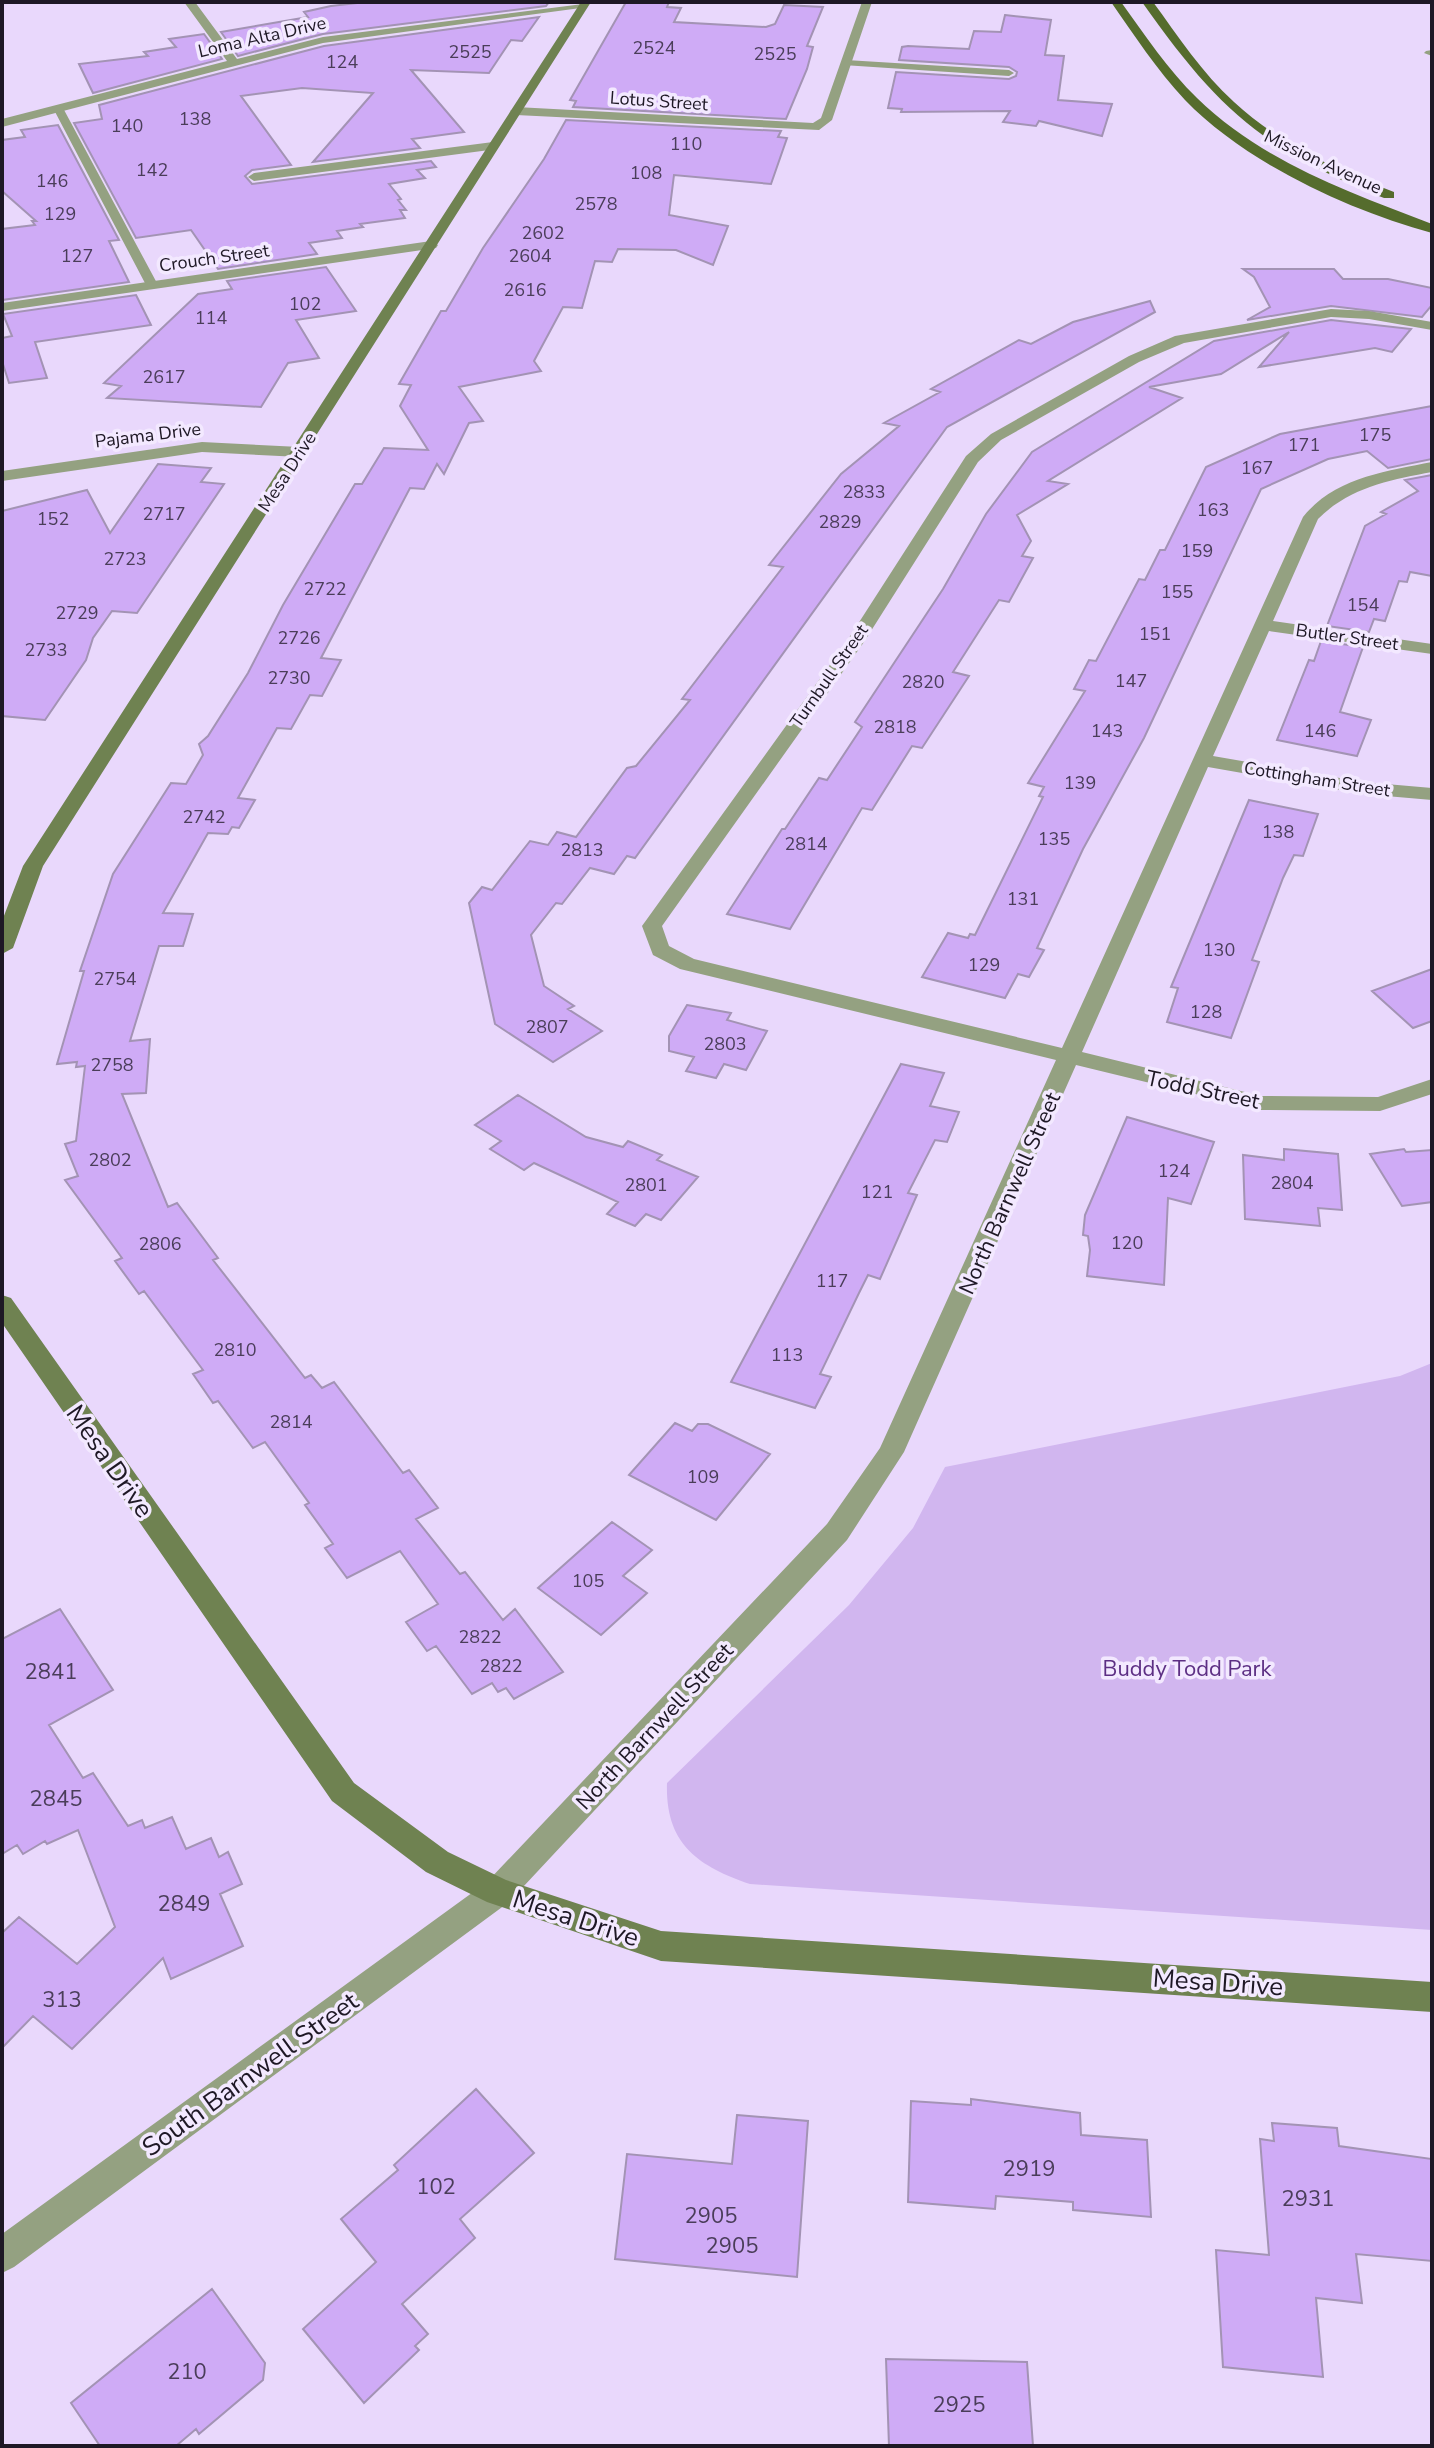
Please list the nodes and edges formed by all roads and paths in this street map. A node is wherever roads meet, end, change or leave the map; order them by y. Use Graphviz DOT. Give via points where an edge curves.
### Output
graph roads {
  1 [pos="189,2"];
  2 [pos="867,2"];
  3 [pos="1116,2"];
  4 [pos="1147,2"];
  5 [pos="584,4"];
  6 [pos="233,61"];
  7 [pos="846,63"];
  8 [pos="1009,73"];
  9 [pos="58,108"];
  10 [pos="516,111"];
  11 [pos="2,123"];
  12 [pos="493,146"];
  13 [pos="254,177"];
  14 [pos="1407,202"];
  15 [pos="1432,229"];
  16 [pos="431,245"];
  17 [pos="152,285"];
  18 [pos="2,307"];
  19 [pos="1432,326"];
  20 [pos="300,452"];
  21 [pos="1432,467"];
  22 [pos="2,476"];
  23 [pos="1262,625"];
  24 [pos="1432,649"];
  25 [pos="1202,760"];
  26 [pos="1432,794"];
  27 [pos="2,948"];
  28 [pos="1069,1059"];
  29 [pos="1432,1086"];
  30 [pos="2,1304"];
  31 [pos="498,1892"];
  32 [pos="1432,1997"];
  33 [pos="2,2255"];
  1 -- 6 [label="street"];
  2 -- 7 [label="street"];
  3 -- 15 [label="main road, Mission Avenue" via="1176,84 1228,133 1319,184"];
  4 -- 14 [label="main road, Mission Avenue" via="1212,87 1246,118 1287,148"];
  5 -- 6 [label="street, Loma Alta Drive" via="385,30"];
  5 -- 10 [label="main road, Mesa Drive"];
  6 -- 9 [label="street, Loma Alta Drive"];
  7 -- 8 [label="lane"];
  7 -- 10 [label="street, Lotus Street" via="826,120 815,127"];
  9 -- 11 [label="street, Loma Alta Drive"];
  9 -- 17 [label="lane"];
  10 -- 12 [label="main road, Mesa Drive"];
  12 -- 13 [label="street"];
  12 -- 16 [label="main road, Mesa Drive"];
  16 -- 17 [label="street, Crouch Street"];
  16 -- 20 [label="main road, Mesa Drive"];
  17 -- 18 [label="street, Crouch Street"];
  19 -- 28 [label="street, Turnbull Street" via="1331,313 1180,339 996,437 972,459 855,642 652,926 660,950 687,964"];
  20 -- 22 [label="street, Pajama Drive" via="202,447"];
  20 -- 27 [label="main road, Mesa Drive" via="33,866"];
  21 -- 23 [label="street, North Barnwell Street" via="1385,477 1327,499 1311,517"];
  23 -- 24 [label="street, Butler Street"];
  23 -- 25 [label="street, North Barnwell Street"];
  25 -- 26 [label="street, Cottingham Street" via="1363,788"];
  25 -- 28 [label="street, North Barnwell Street"];
  28 -- 29 [label="street, Todd Street" via="1261,1103 1380,1104"];
  28 -- 31 [label="street, North Barnwell Street" via="891,1452 841,1528"];
  30 -- 31 [label="main road, Mesa Drive" via="343,1792 437,1862"];
  31 -- 32 [label="main road, Mesa Drive" via="661,1946"];
  31 -- 33 [label="street, South Barnwell Street"];
}
